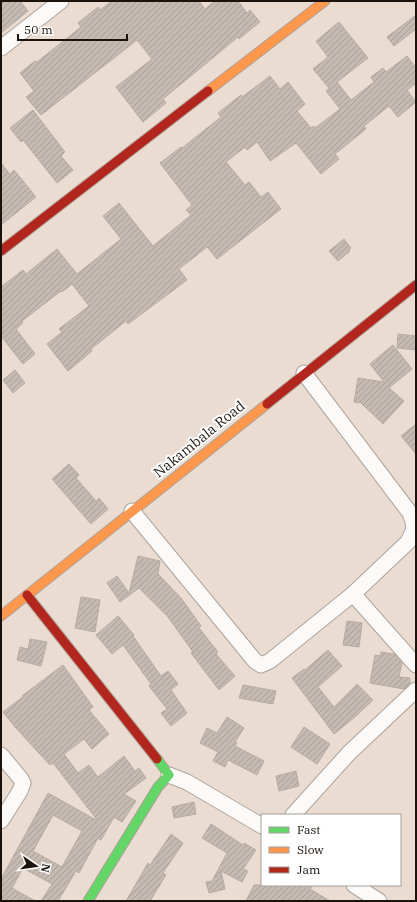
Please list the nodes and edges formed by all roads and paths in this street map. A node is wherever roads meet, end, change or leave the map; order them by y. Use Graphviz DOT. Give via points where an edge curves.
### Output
graph roads {
  1 [pos="61,1"];
  2 [pos="325,1"];
  3 [pos="1,48"];
  4 [pos="1,251"];
  5 [pos="414,290"];
  6 [pos="304,373"];
  7 [pos="132,511"];
  8 [pos="353,594"];
  9 [pos="27,595"];
  10 [pos="1,616"];
  11 [pos="416,665"];
  12 [pos="416,690"];
  13 [pos="1,755"];
  14 [pos="169,775"];
  15 [pos="294,814"];
  16 [pos="1,821"];
  17 [pos="261,825"];
  18 [pos="356,886"];
  19 [pos="88,901"];
  20 [pos="379,901"];
  1 -- 3 [label="street"];
  2 -- 4 [label="street"];
  5 -- 6 [label="street, Nakambala Road"];
  6 -- 7 [label="street, Nakambala Road"];
  6 -- 8 [label="street" via="410,513 413,521 414,529 408,542"];
  7 -- 8 [label="street" via="255,661 261,665 270,661"];
  7 -- 9 [label="street, Nakambala Road"];
  8 -- 11 [label="street"];
  9 -- 10 [label="street, Nakambala Road"];
  9 -- 14 [label="street"];
  12 -- 15 [label="street" via="349,753"];
  13 -- 16 [label="street" via="23,783"];
  14 -- 17 [label="street" via="187,782"];
  14 -- 19 [label="street" via="158,787"];
  18 -- 20 [label="street"];
}
